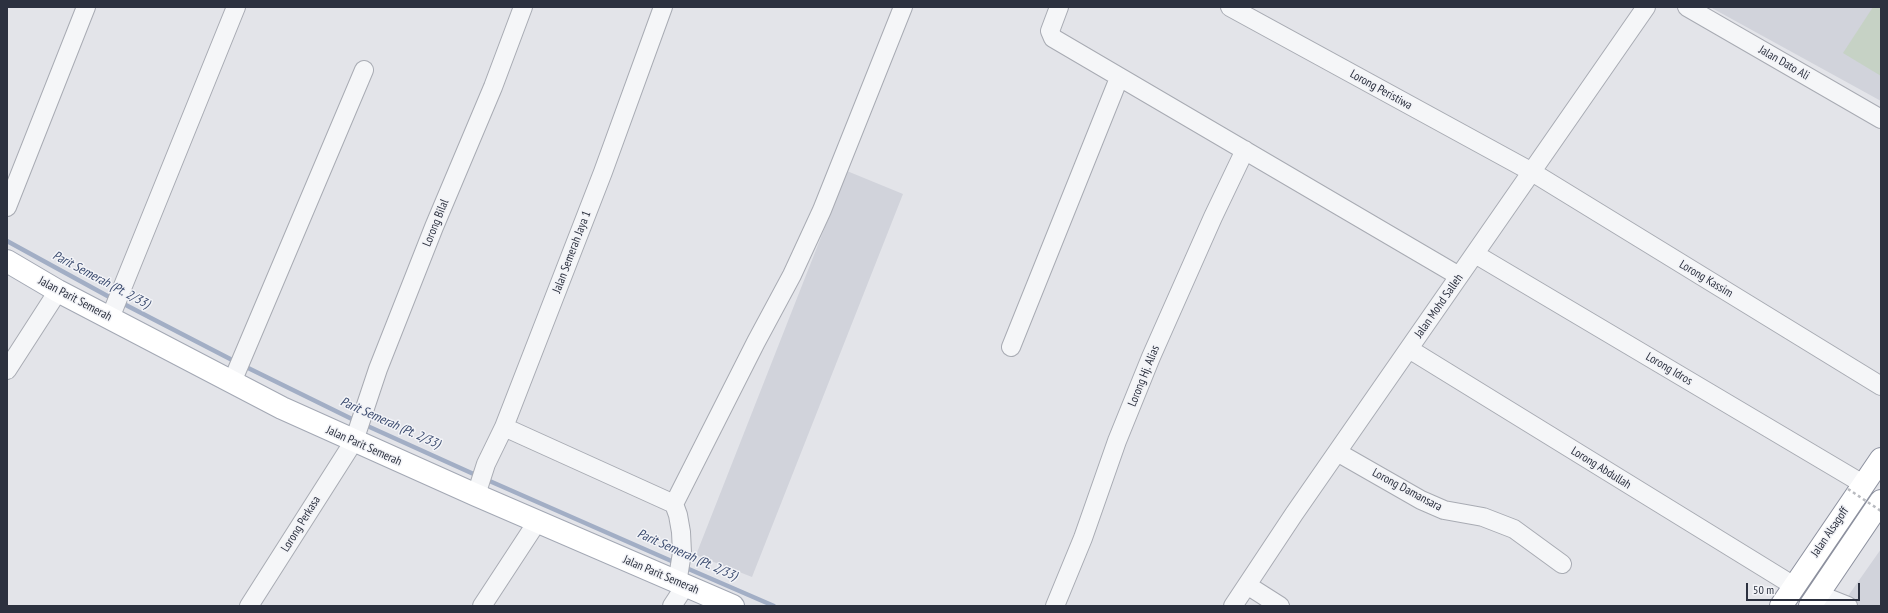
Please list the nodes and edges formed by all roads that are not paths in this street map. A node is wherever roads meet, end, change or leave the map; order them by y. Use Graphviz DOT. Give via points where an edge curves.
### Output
graph roads {
  1 [pos="86,7"];
  2 [pos="236,7"];
  3 [pos="523,7"];
  4 [pos="663,7"];
  5 [pos="903,7"];
  6 [pos="1059,7"];
  7 [pos="1230,7"];
  8 [pos="1646,7"];
  9 [pos="1686,7"];
  10 [pos="364,70"];
  11 [pos="1119,78"];
  12 [pos="1881,119"];
  13 [pos="1245,150"];
  14 [pos="1532,172"];
  15 [pos="7,207"];
  16 [pos="1475,254"];
  17 [pos="7,261"];
  18 [pos="1459,276"];
  19 [pos="58,291"];
  20 [pos="115,307"];
  21 [pos="1011,347"];
  22 [pos="1409,349"];
  23 [pos="238,369"];
  24 [pos="7,370"];
  25 [pos="1881,386"];
  26 [pos="504,427"];
  27 [pos="354,438"];
  28 [pos="1337,452"];
  29 [pos="1881,459"];
  30 [pos="1856,486"];
  31 [pos="477,491"];
  32 [pos="1881,501"];
  33 [pos="674,504"];
  34 [pos="537,522"];
  35 [pos="1562,564"];
  36 [pos="681,584"];
  37 [pos="1247,585"];
  38 [pos="1794,586"];
  39 [pos="1814,600"];
  40 [pos="249,606"];
  41 [pos="482,606"];
  42 [pos="672,606"];
  43 [pos="733,606"];
  44 [pos="1055,606"];
  45 [pos="1233,606"];
  46 [pos="1280,606"];
  47 [pos="1781,606"];
  48 [pos="1848,606"];
  1 -- 15 [label="street"];
  2 -- 20 [label="street"];
  3 -- 27 [label="street, Lorong Bilal" via="493,87 434,227"];
  4 -- 26 [label="street, Jalan Semerah Jaya 1" via="603,172"];
  5 -- 33 [label="street" via="816,223 792,275"];
  6 -- 11 [label="street" via="1050,31 1051,36"];
  7 -- 14 [label="street, Lorong Peristiwa"];
  8 -- 14 [label="street, Jalan Mohd Salleh"];
  9 -- 12 [label="street, Jalan Dato Ali"];
  10 -- 23 [label="street"];
  11 -- 13 [label="street"];
  11 -- 21 [label="street"];
  13 -- 18 [label="street"];
  13 -- 44 [label="street, Lorong Hj. Alias" via="1151,357"];
  14 -- 16 [label="street, Jalan Mohd Salleh"];
  14 -- 25 [label="street, Lorong Kassim"];
  16 -- 18 [label="street, Jalan Mohd Salleh"];
  16 -- 30 [label="street, Lorong Idros"];
  17 -- 19 [label="main road, Jalan Parit Semerah"];
  18 -- 22 [label="street, Jalan Mohd Salleh"];
  19 -- 20 [label="main road, Jalan Parit Semerah"];
  19 -- 24 [label="street"];
  20 -- 23 [label="main road, Jalan Parit Semerah"];
  22 -- 28 [label="street, Jalan Mohd Salleh"];
  22 -- 38 [label="street, Lorong Abdullah"];
  23 -- 27 [label="main road, Jalan Parit Semerah" via="282,408"];
  26 -- 31 [label="street, Jalan Semerah Jaya 1" via="486,464"];
  26 -- 33 [label="street"];
  27 -- 31 [label="main road, Jalan Parit Semerah"];
  27 -- 40 [label="street, Lorong Perkasa"];
  28 -- 35 [label="street, Lorong Damansara" via="1444,510 1483,516 1514,529"];
  28 -- 37 [label="street, Jalan Mohd Salleh"];
  29 -- 30 [label="main road, Jalan Alsagoff"];
  30 -- 38 [label="main road, Jalan Alsagoff"];
  31 -- 34 [label="main road, Jalan Parit Semerah"];
  32 -- 39 [label="main road, Jalan Alsagoff"];
  33 -- 36 [label="street" via="681,532"];
  34 -- 36 [label="main road, Jalan Parit Semerah"];
  34 -- 41 [label="street"];
  36 -- 42 [label="street"];
  36 -- 43 [label="main road, Jalan Parit Semerah"];
  37 -- 45 [label="street, Jalan Mohd Salleh"];
  37 -- 46 [label="street"];
  38 -- 47 [label="main road, Jalan Alsagoff"];
  39 -- 48 [label="street"];
}
